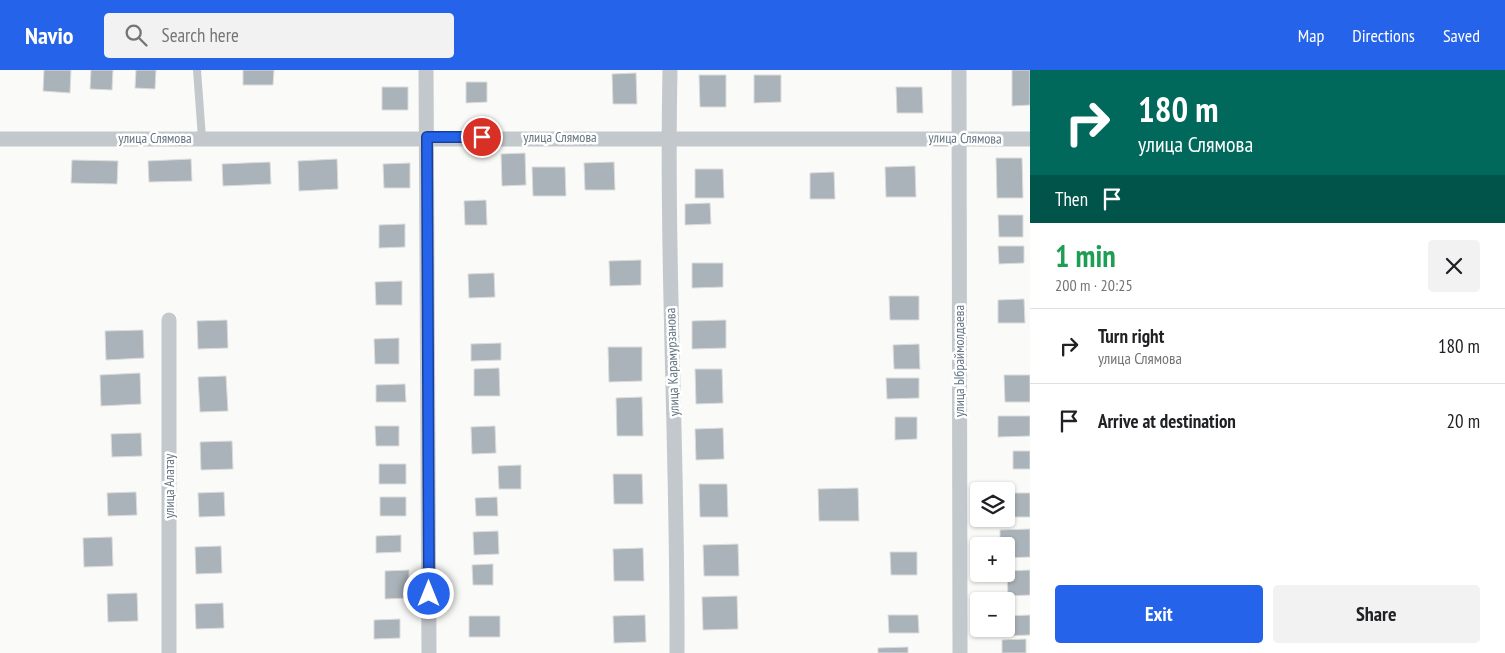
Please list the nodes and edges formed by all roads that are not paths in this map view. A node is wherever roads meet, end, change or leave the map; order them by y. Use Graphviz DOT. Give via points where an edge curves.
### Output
graph roads {
  1 [pos="197,70"];
  2 [pos="426,70"];
  3 [pos="670,70"];
  4 [pos="959,70"];
  5 [pos="427,137"];
  6 [pos="668,137"];
  7 [pos="202,138"];
  8 [pos="958,138"];
  9 [pos="0,139"];
  10 [pos="1030,139"];
  11 [pos="169,320"];
  12 [pos="169,653"];
  13 [pos="429,653"];
  14 [pos="677,653"];
  15 [pos="960,653"];
  1 -- 7 [label="lane"];
  2 -- 5 [label="street"];
  3 -- 6 [label="street, улица Карамурзанова"];
  4 -- 8 [label="street, улица Ыбраймолдаева"];
  5 -- 6 [label="street, улица Слямова"];
  5 -- 7 [label="street, улица Слямова"];
  5 -- 13 [label="street"];
  6 -- 8 [label="street, улица Слямова"];
  6 -- 14 [label="street, улица Карамурзанова" via="678,531"];
  7 -- 9 [label="street, улица Слямова"];
  8 -- 10 [label="street, улица Слямова"];
  8 -- 15 [label="street, улица Ыбраймолдаева"];
  11 -- 12 [label="street, улица Алатау"];
}
